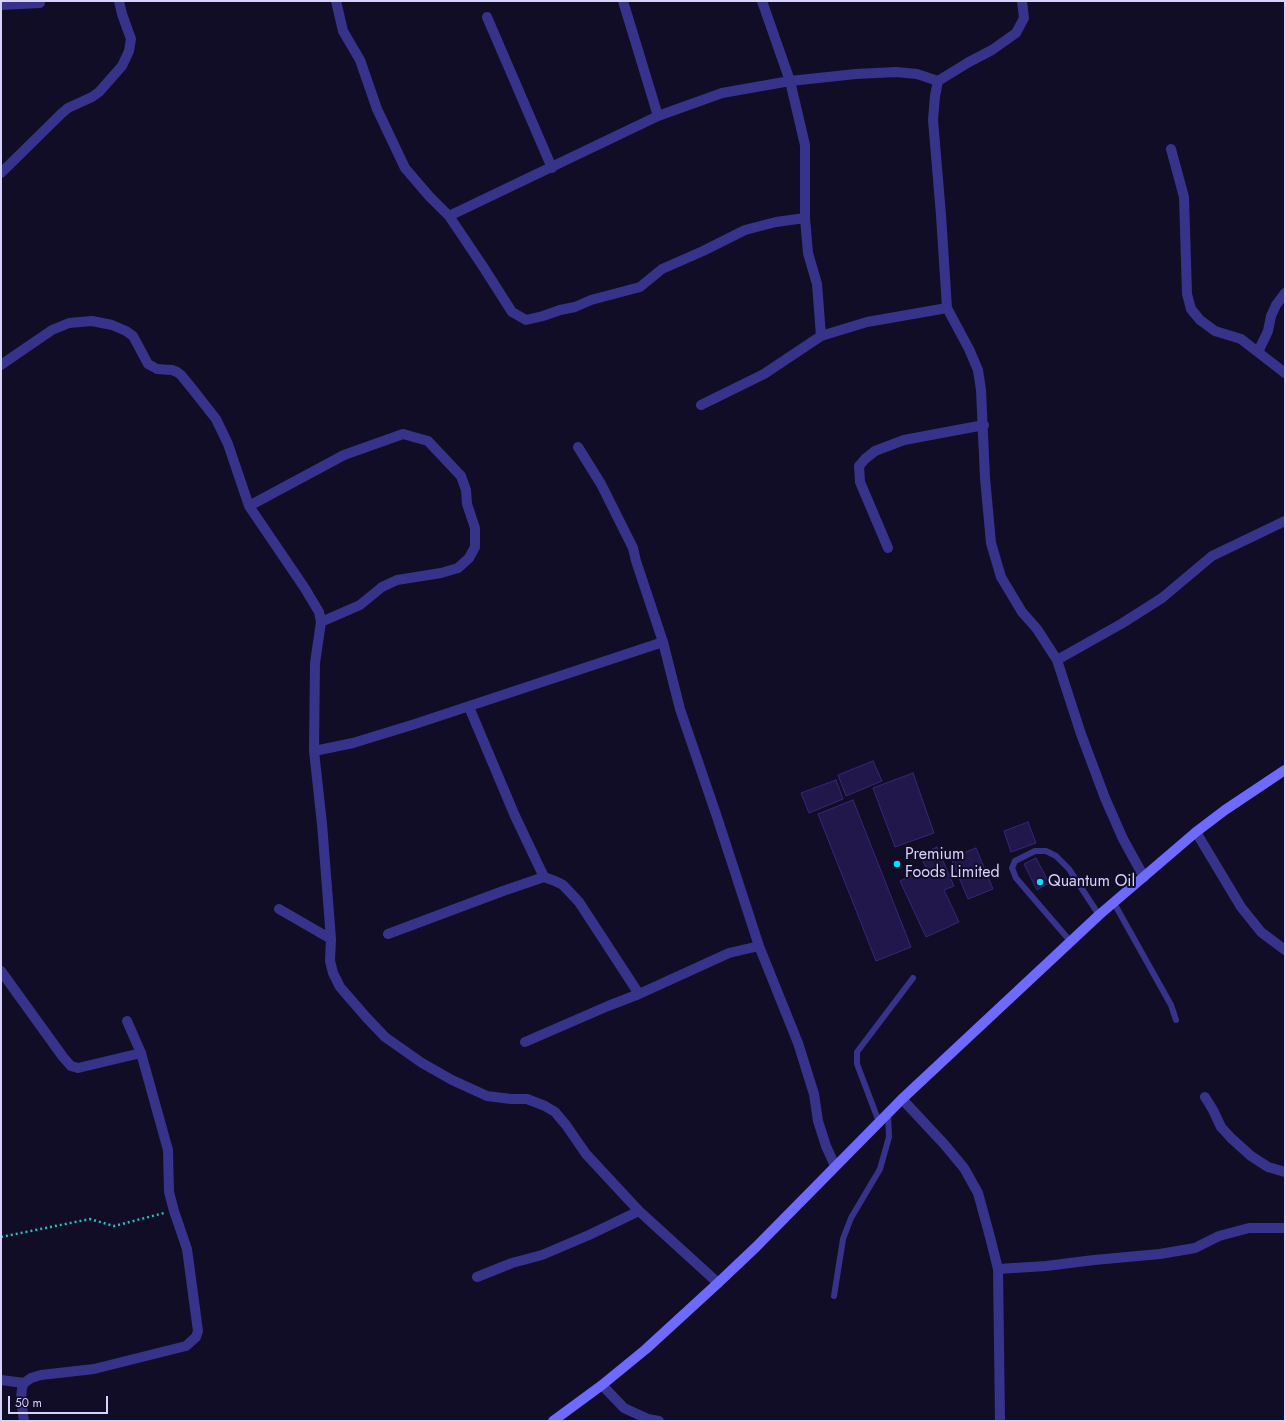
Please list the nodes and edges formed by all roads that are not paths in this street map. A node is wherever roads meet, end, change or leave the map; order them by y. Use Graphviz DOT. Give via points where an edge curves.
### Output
graph roads {
  1 [pos="119,1"];
  2 [pos="336,1"];
  3 [pos="623,1"];
  4 [pos="762,1"];
  5 [pos="1022,1"];
  6 [pos="40,3"];
  7 [pos="1,5"];
  8 [pos="487,17"];
  9 [pos="790,81"];
  10 [pos="938,81"];
  11 [pos="658,116"];
  12 [pos="1170,149"];
  13 [pos="552,168"];
  14 [pos="1,173"];
  15 [pos="449,216"];
  16 [pos="805,218"];
  17 [pos="1285,293"];
  18 [pos="946,308"];
  19 [pos="821,336"];
  20 [pos="1258,352"];
  21 [pos="1,365"];
  22 [pos="1285,373"];
  23 [pos="701,405"];
  24 [pos="984,425"];
  25 [pos="578,447"];
  26 [pos="249,506"];
  27 [pos="1285,521"];
  28 [pos="888,548"];
  29 [pos="321,622"];
  30 [pos="663,642"];
  31 [pos="1057,660"];
  32 [pos="469,707"];
  33 [pos="314,751"];
  34 [pos="1285,770"];
  35 [pos="1196,832"];
  36 [pos="1144,877"];
  37 [pos="544,878"];
  38 [pos="1114,903"];
  39 [pos="278,909"];
  40 [pos="1099,915"];
  41 [pos="388,934"];
  42 [pos="330,939"];
  43 [pos="1071,942"];
  44 [pos="759,946"];
  45 [pos="1285,950"];
  46 [pos="1,971"];
  47 [pos="913,978"];
  48 [pos="639,994"];
  49 [pos="1176,1020"];
  50 [pos="127,1021"];
  51 [pos="525,1042"];
  52 [pos="141,1053"];
  53 [pos="1205,1097"];
  54 [pos="902,1099"];
  55 [pos="888,1113"];
  56 [pos="879,1122"];
  57 [pos="835,1166"];
  58 [pos="1285,1172"];
  59 [pos="639,1211"];
  60 [pos="1285,1228"];
  61 [pos="998,1270"];
  62 [pos="477,1277"];
  63 [pos="718,1283"];
  64 [pos="834,1296"];
  65 [pos="1,1380"];
  66 [pos="24,1383"];
  67 [pos="602,1385"];
  68 [pos="24,1421"];
  69 [pos="552,1421"];
  70 [pos="660,1421"];
  71 [pos="1000,1421"];
  1 -- 14 [label="street" via="131,39 122,66 99,92 61,114"];
  2 -- 15 [label="street" via="343,31 360,60 377,109 405,168"];
  3 -- 11 [label="street"];
  4 -- 9 [label="street"];
  5 -- 10 [label="street" via="1024,18 1016,33"];
  6 -- 7 [label="street"];
  8 -- 13 [label="street"];
  9 -- 10 [label="street" via="896,72 917,74"];
  9 -- 11 [label="street" via="722,93"];
  9 -- 16 [label="street" via="805,145"];
  10 -- 18 [label="street" via="933,120"];
  11 -- 13 [label="street"];
  12 -- 20 [label="street" via="1184,197 1187,294 1191,309 1200,320 1215,331 1241,339"];
  13 -- 15 [label="street"];
  15 -- 16 [label="street" via="512,312 526,320 640,287 662,270 745,230"];
  16 -- 19 [label="street" via="808,253 817,284"];
  17 -- 20 [label="street" via="1276,305"];
  18 -- 19 [label="street" via="867,322"];
  18 -- 24 [label="street" via="978,370"];
  19 -- 23 [label="street" via="764,374"];
  20 -- 22 [label="street"];
  21 -- 26 [label="street" via="52,330 69,323 92,321 126,331 133,336 148,364 156,369 172,370 182,375 216,419 228,444"];
  24 -- 28 [label="street" via="904,440 876,451 865,459 860,466 860,482"];
  24 -- 31 [label="street" via="991,543 1001,577 1022,612 1037,629"];
  25 -- 30 [label="street" via="601,484 633,548"];
  26 -- 29 [label="street" via="304,587 319,612"];
  26 -- 29 [label="street" via="344,455 403,434 428,441 461,476 475,528 476,547 469,558 458,568 397,580 382,587 360,605"];
  27 -- 31 [label="street" via="1212,556 1162,598"];
  29 -- 33 [label="street" via="315,663"];
  30 -- 32 [label="street"];
  30 -- 44 [label="street" via="680,709"];
  31 -- 36 [label="street" via="1105,798 1123,839"];
  32 -- 33 [label="street" via="353,743"];
  32 -- 37 [label="street"];
  33 -- 42 [label="street"];
  34 -- 35 [label="main road"];
  35 -- 36 [label="main road"];
  35 -- 45 [label="street" via="1241,907 1260,932"];
  36 -- 38 [label="main road"];
  37 -- 41 [label="street"];
  37 -- 48 [label="street" via="563,885 579,902"];
  38 -- 40 [label="main road"];
  38 -- 49 [label="lane" via="1171,1005"];
  39 -- 42 [label="street"];
  40 -- 43 [label="main road"];
  40 -- 43 [label="lane" via="1069,869 1056,856 1046,851 1035,851 1015,861 1012,868 1016,878"];
  42 -- 59 [label="street" via="332,973 366,1017 385,1036 422,1063 487,1096 511,1100 526,1099 555,1112 586,1154"];
  43 -- 54 [label="main road"];
  44 -- 48 [label="street" via="729,953"];
  44 -- 57 [label="street" via="798,1043 814,1094 818,1121"];
  46 -- 52 [label="street" via="71,1066 78,1068"];
  47 -- 56 [label="lane" via="857,1052 857,1064"];
  48 -- 51 [label="street"];
  50 -- 52 [label="street"];
  52 -- 66 [label="street" via="168,1150 169,1192 187,1250 198,1322 196,1337 186,1346 94,1369 41,1375"];
  53 -- 58 [label="street" via="1221,1127 1231,1138 1251,1156"];
  54 -- 55 [label="main road"];
  54 -- 61 [label="street" via="964,1168 978,1193"];
  55 -- 56 [label="main road"];
  55 -- 64 [label="lane" via="889,1137 880,1169 851,1218 843,1239"];
  56 -- 57 [label="main road"];
  57 -- 63 [label="main road"];
  59 -- 62 [label="street" via="542,1255 512,1263"];
  59 -- 63 [label="street"];
  60 -- 61 [label="street" via="1249,1228 1219,1236 1195,1248 1167,1253"];
  61 -- 71 [label="street"];
  63 -- 67 [label="main road" via="646,1349"];
  65 -- 66 [label="street"];
  66 -- 68 [label="street" via="21,1399"];
  67 -- 69 [label="main road"];
  67 -- 70 [label="street" via="624,1408 648,1419"];
}
